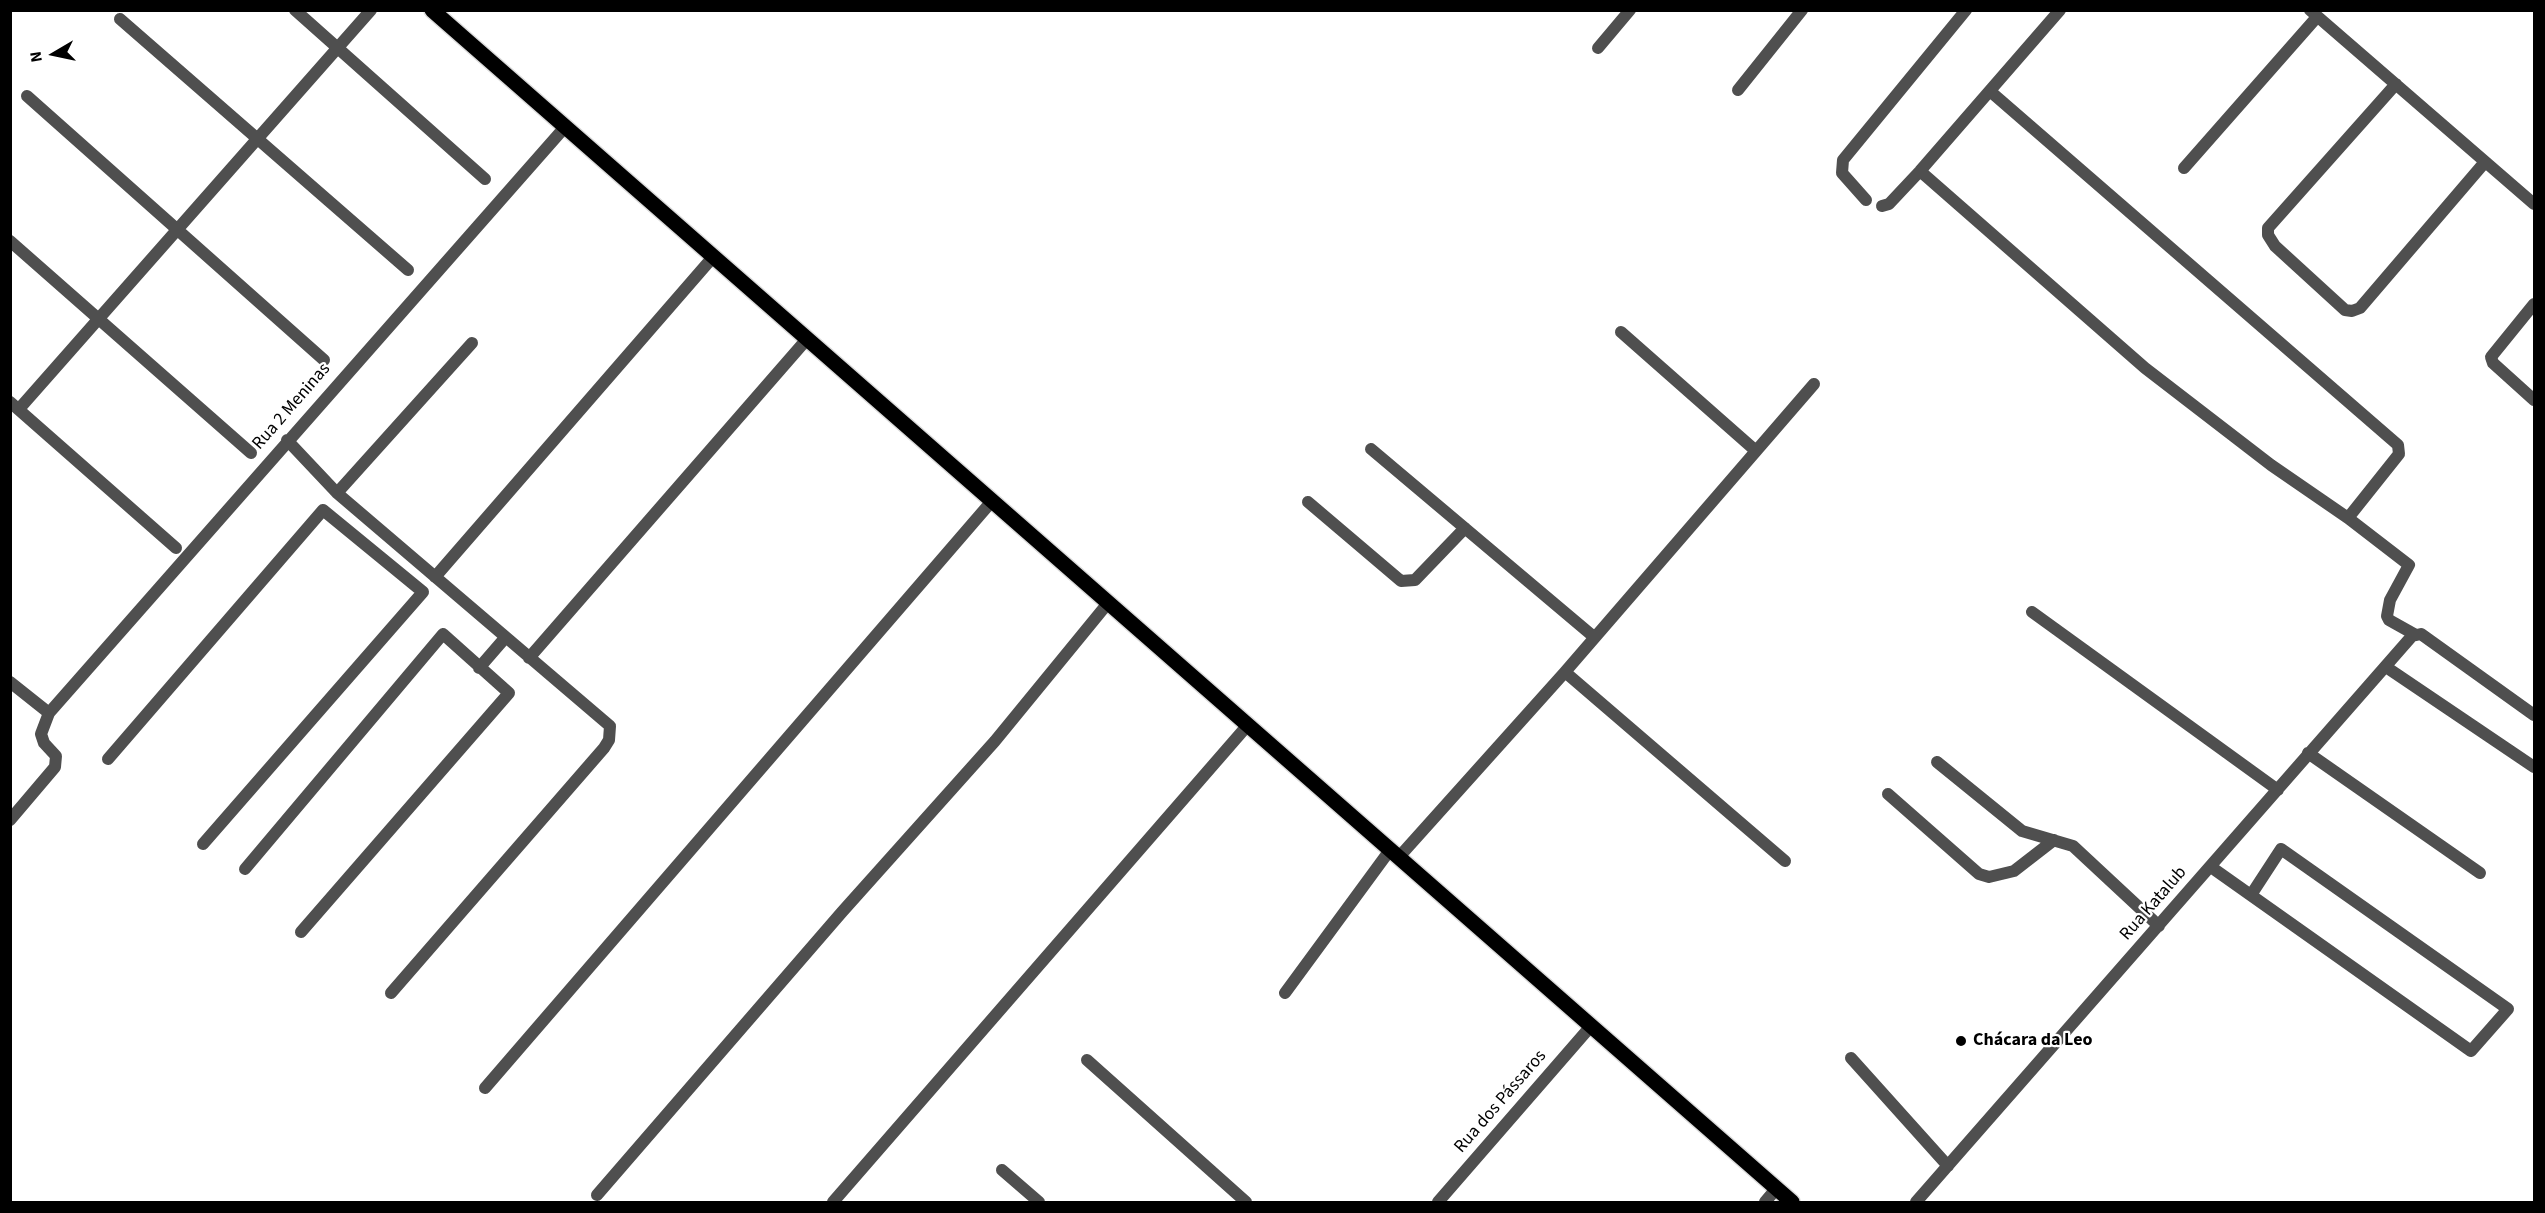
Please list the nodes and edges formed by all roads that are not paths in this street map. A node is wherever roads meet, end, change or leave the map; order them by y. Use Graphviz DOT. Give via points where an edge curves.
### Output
graph roads {
  1 [pos="295,10"];
  2 [pos="371,10"];
  3 [pos="432,10"];
  4 [pos="1630,10"];
  5 [pos="1802,10"];
  6 [pos="1966,10"];
  7 [pos="2060,10"];
  8 [pos="2314,14"];
  9 [pos="120,19"];
  10 [pos="1598,48"];
  11 [pos="338,49"];
  12 [pos="2396,84"];
  13 [pos="1738,90"];
  14 [pos="1991,92"];
  15 [pos="27,96"];
  16 [pos="565,127"];
  17 [pos="258,139"];
  18 [pos="2485,162"];
  19 [pos="2184,168"];
  20 [pos="1920,171"];
  21 [pos="485,179"];
  22 [pos="1866,200"];
  23 [pos="2535,204"];
  24 [pos="1882,206"];
  25 [pos="179,229"];
  26 [pos="10,241"];
  27 [pos="713,257"];
  28 [pos="408,270"];
  29 [pos="2535,304"];
  30 [pos="99,321"];
  31 [pos="1621,332"];
  32 [pos="807,339"];
  33 [pos="472,343"];
  34 [pos="324,360"];
  35 [pos="1814,384"];
  36 [pos="2535,400"];
  37 [pos="15,405"];
  38 [pos="287,440"];
  39 [pos="1371,449"];
  40 [pos="1756,451"];
  41 [pos="251,453"];
  42 [pos="342,497"];
  43 [pos="992,501"];
  44 [pos="1308,502"];
  45 [pos="332,518"];
  46 [pos="2348,518"];
  47 [pos="1465,528"];
  48 [pos="176,548"];
  49 [pos="435,577"];
  50 [pos="1108,603"];
  51 [pos="2032,612"];
  52 [pos="2418,634"];
  53 [pos="1593,637"];
  54 [pos="505,638"];
  55 [pos="529,658"];
  56 [pos="2386,667"];
  57 [pos="479,668"];
  58 [pos="1565,672"];
  59 [pos="10,682"];
  60 [pos="49,714"];
  61 [pos="2535,715"];
  62 [pos="1247,726"];
  63 [pos="2308,753"];
  64 [pos="108,759"];
  65 [pos="1937,762"];
  66 [pos="2535,767"];
  67 [pos="2278,790"];
  68 [pos="1888,794"];
  69 [pos="10,820"];
  70 [pos="2054,840"];
  71 [pos="204,843"];
  72 [pos="1395,854"];
  73 [pos="1785,861"];
  74 [pos="2211,867"];
  75 [pos="245,868"];
  76 [pos="2480,873"];
  77 [pos="2251,895"];
  78 [pos="2159,926"];
  79 [pos="301,932"];
  80 [pos="391,993"];
  81 [pos="1285,993"];
  82 [pos="1591,1026"];
  83 [pos="1851,1058"];
  84 [pos="1087,1060"];
  85 [pos="485,1088"];
  86 [pos="1948,1166"];
  87 [pos="1002,1170"];
  88 [pos="1776,1189"];
  89 [pos="597,1195"];
  90 [pos="833,1203"];
  91 [pos="1039,1203"];
  92 [pos="1246,1203"];
  93 [pos="1438,1203"];
  94 [pos="1765,1203"];
  95 [pos="1792,1203"];
  96 [pos="1916,1203"];
  1 -- 11 [label="street"];
  2 -- 11 [label="street"];
  3 -- 16 [label="main road"];
  4 -- 10 [label="street"];
  5 -- 13 [label="street"];
  6 -- 22 [label="street" via="1843,160 1842,173"];
  7 -- 14 [label="street"];
  8 -- 12 [label="street"];
  8 -- 19 [label="street"];
  9 -- 17 [label="street"];
  11 -- 17 [label="street"];
  11 -- 21 [label="street"];
  12 -- 18 [label="street"];
  12 -- 18 [label="street" via="2268,228 2275,246 2345,310 2360,308"];
  14 -- 20 [label="street"];
  14 -- 46 [label="street" via="2398,445 2399,454"];
  15 -- 25 [label="street"];
  16 -- 27 [label="main road"];
  16 -- 38 [label="street, Rua 2 Meninas"];
  17 -- 25 [label="street"];
  17 -- 28 [label="street"];
  18 -- 23 [label="street"];
  20 -- 24 [label="street" via="1889,204"];
  20 -- 46 [label="street" via="2145,368 2271,465"];
  25 -- 30 [label="street"];
  25 -- 34 [label="street"];
  26 -- 30 [label="street"];
  27 -- 32 [label="main road"];
  27 -- 49 [label="street"];
  29 -- 36 [label="street" via="2491,357"];
  30 -- 37 [label="street"];
  30 -- 41 [label="street"];
  31 -- 40 [label="street"];
  32 -- 43 [label="main road"];
  32 -- 55 [label="street"];
  33 -- 42 [label="street"];
  35 -- 40 [label="street"];
  37 -- 48 [label="street"];
  38 -- 42 [label="street"];
  38 -- 60 [label="street, Rua 2 Meninas"];
  39 -- 47 [label="street"];
  40 -- 53 [label="street"];
  42 -- 45 [label="street"];
  42 -- 49 [label="street"];
  43 -- 50 [label="main road"];
  43 -- 85 [label="street"];
  44 -- 47 [label="street" via="1401,582 1415,580"];
  45 -- 64 [label="street" via="323,510"];
  45 -- 71 [label="street" via="423,592"];
  46 -- 52 [label="street" via="2409,566 2390,600 2387,616"];
  47 -- 53 [label="street"];
  49 -- 54 [label="street"];
  50 -- 62 [label="main road"];
  50 -- 89 [label="street" via="994,741"];
  51 -- 67 [label="street"];
  52 -- 56 [label="street, Rua Katalub" via="2408,639"];
  52 -- 61 [label="street"];
  53 -- 58 [label="street"];
  54 -- 55 [label="street"];
  54 -- 57 [label="street"];
  55 -- 80 [label="street" via="606,722 611,733 609,740"];
  56 -- 63 [label="street, Rua Katalub"];
  56 -- 66 [label="street"];
  57 -- 75 [label="street" via="444,634"];
  57 -- 79 [label="street" via="509,693"];
  58 -- 72 [label="street"];
  58 -- 73 [label="street"];
  59 -- 60 [label="street"];
  60 -- 69 [label="street" via="41,734 56,756 55,767"];
  62 -- 72 [label="main road"];
  62 -- 90 [label="street"];
  63 -- 67 [label="street, Rua Katalub"];
  63 -- 76 [label="street"];
  65 -- 70 [label="street" via="2022,831"];
  67 -- 74 [label="street, Rua Katalub"];
  68 -- 70 [label="street" via="1978,874 1989,877 2014,871"];
  70 -- 78 [label="street" via="2073,846"];
  72 -- 81 [label="street"];
  72 -- 82 [label="main road"];
  74 -- 77 [label="street"];
  74 -- 78 [label="street, Rua Katalub"];
  77 -- 77 [label="street" via="2471,1051 2508,1009 2281,849"];
  78 -- 86 [label="street, Rua Katalub"];
  82 -- 88 [label="main road"];
  82 -- 93 [label="street, Rua dos Pássaros"];
  83 -- 86 [label="street"];
  84 -- 92 [label="street"];
  86 -- 96 [label="street, Rua Katalub"];
  87 -- 91 [label="street"];
  88 -- 94 [label="street"];
  88 -- 95 [label="main road"];
}
